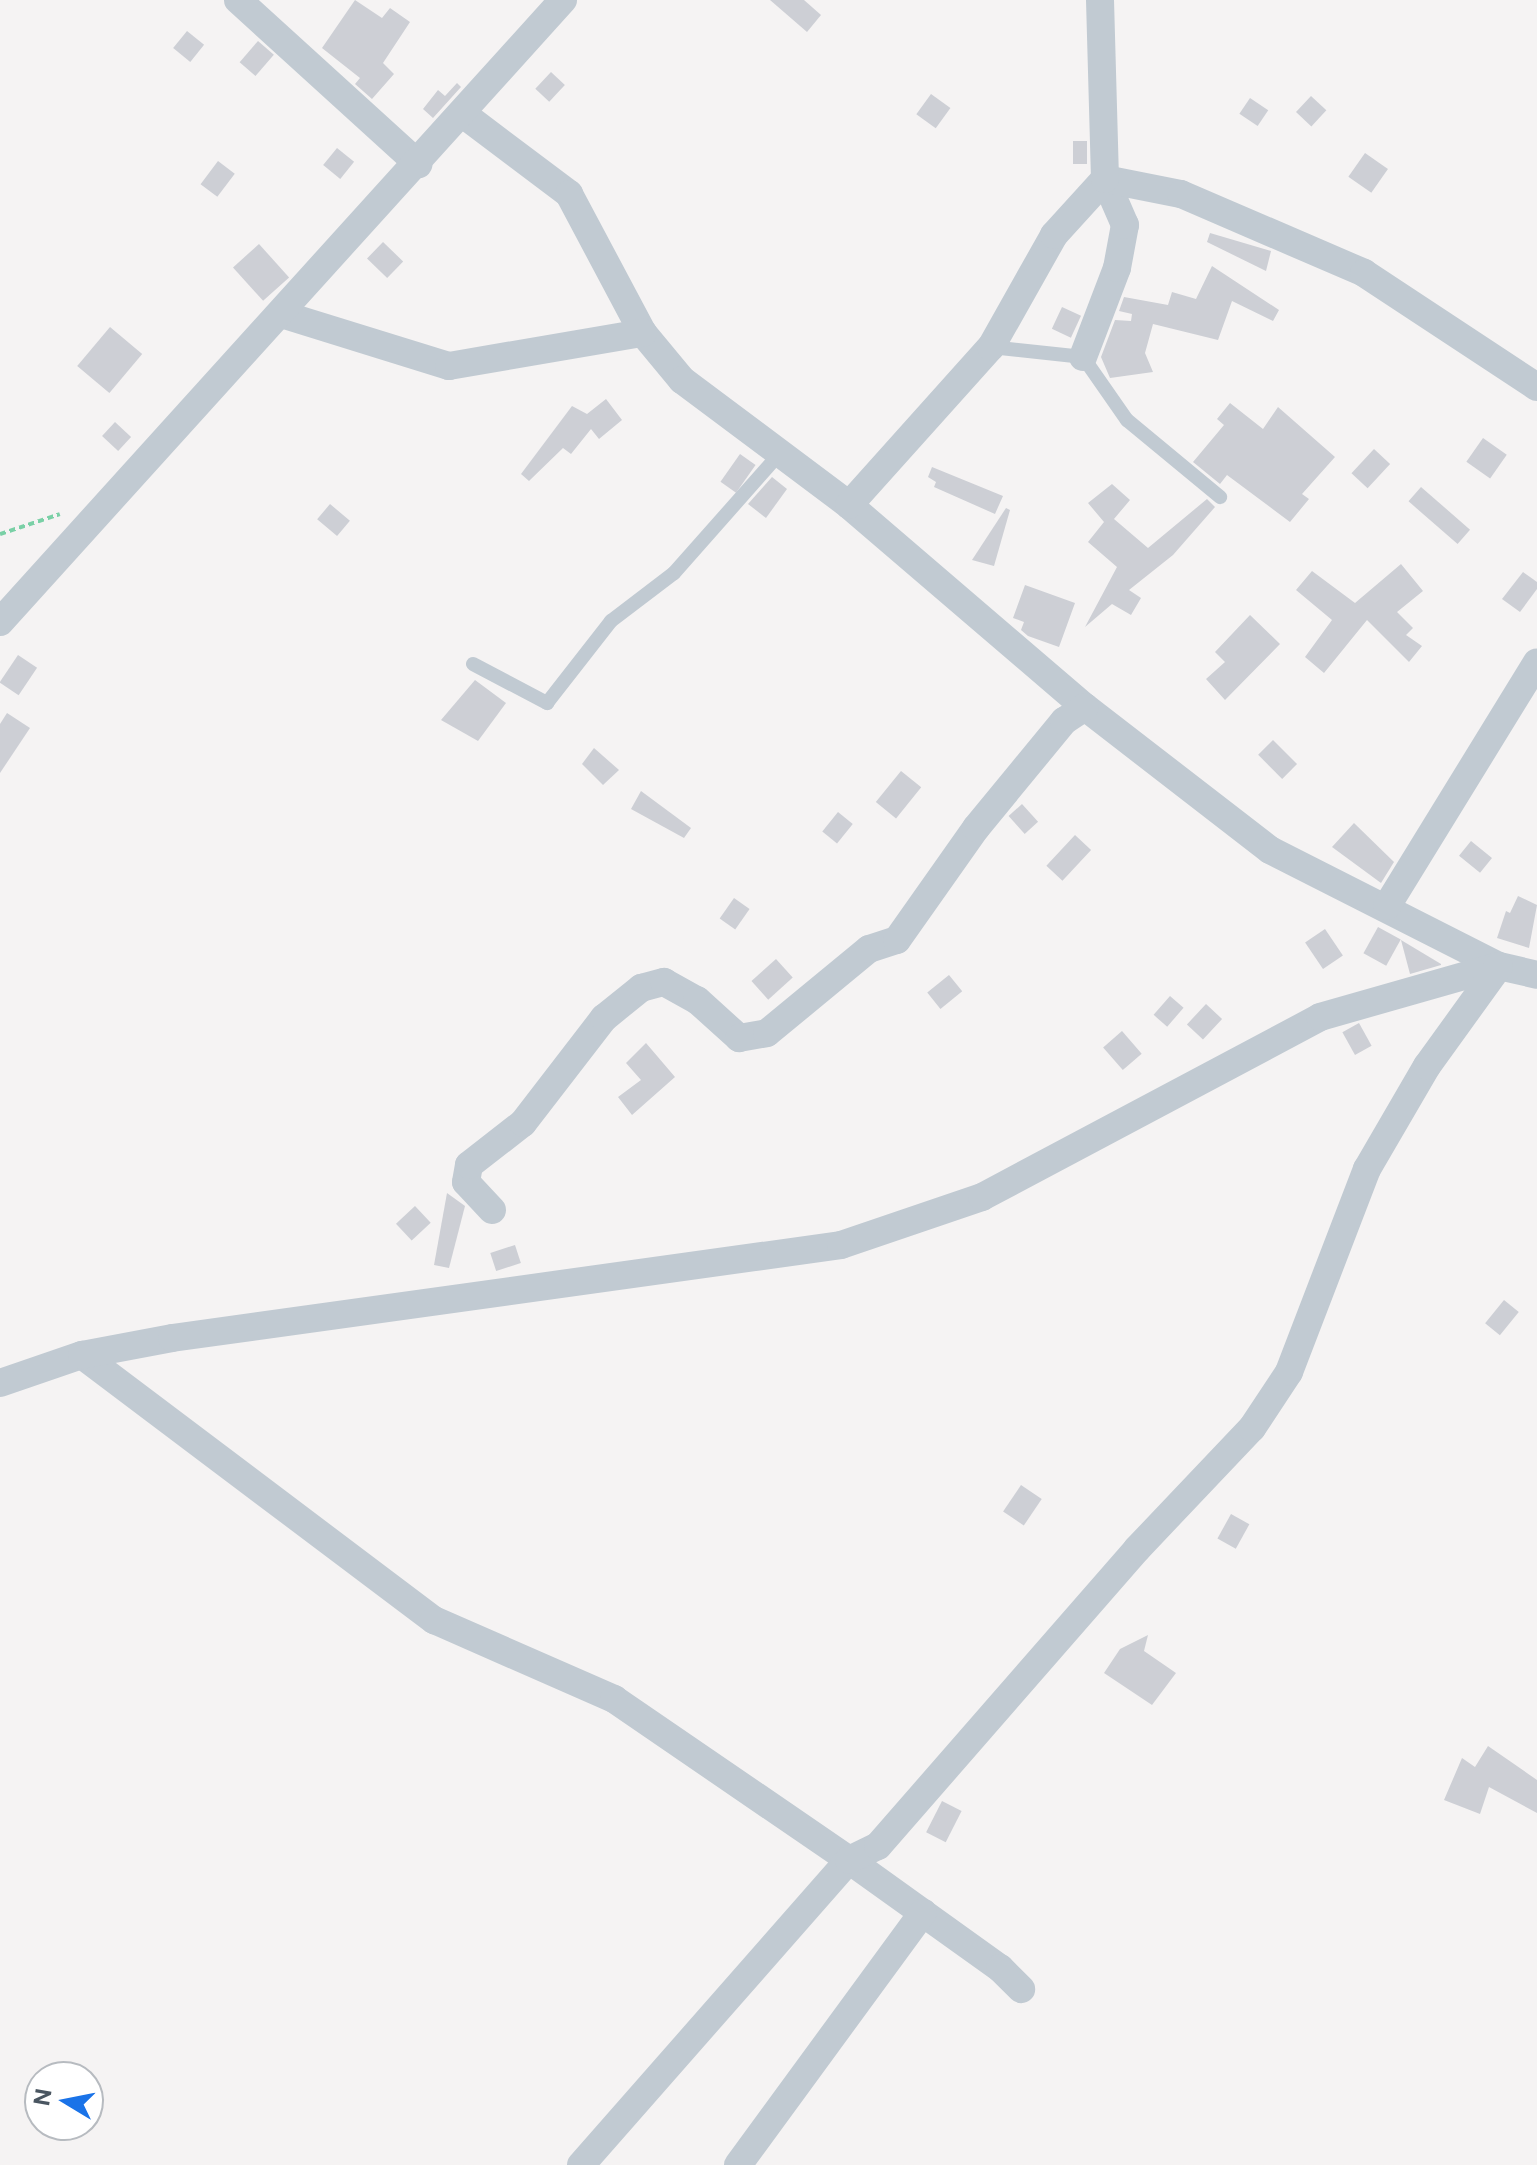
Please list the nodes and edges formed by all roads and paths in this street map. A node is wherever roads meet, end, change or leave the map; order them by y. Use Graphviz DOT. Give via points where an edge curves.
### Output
graph roads {
  1 [pos="238,0"];
  2 [pos="563,0"];
  3 [pos="1100,0"];
  4 [pos="463,114"];
  5 [pos="418,164"];
  6 [pos="1105,179"];
  7 [pos="281,314"];
  8 [pos="643,333"];
  9 [pos="991,347"];
  10 [pos="1083,357"];
  11 [pos="1537,387"];
  12 [pos="780,453"];
  13 [pos="1220,497"];
  14 [pos="849,505"];
  15 [pos="72,510"];
  16 [pos="0,534"];
  17 [pos="0,622"];
  18 [pos="1537,662"];
  19 [pos="473,664"];
  20 [pos="1085,707"];
  21 [pos="1387,906"];
  22 [pos="1499,966"];
  23 [pos="1537,975"];
  24 [pos="492,1210"];
  25 [pos="82,1355"];
  26 [pos="0,1383"];
  27 [pos="849,1860"];
  28 [pos="923,1912"];
  29 [pos="1021,1989"];
  30 [pos="581,2165"];
  31 [pos="738,2165"];
  1 -- 5 [label="street"];
  2 -- 4 [label="street"];
  3 -- 6 [label="street"];
  4 -- 5 [label="street"];
  4 -- 8 [label="street" via="569,194"];
  5 -- 7 [label="street"];
  6 -- 9 [label="street" via="1054,235"];
  6 -- 10 [label="street" via="1125,225 1117,268"];
  6 -- 11 [label="street" via="1181,194 1364,273"];
  7 -- 8 [label="street" via="449,366"];
  7 -- 17 [label="street"];
  8 -- 12 [label="street" via="682,380"];
  9 -- 10 [label="lane"];
  9 -- 14 [label="street"];
  10 -- 13 [label="lane" via="1127,420"];
  12 -- 14 [label="street"];
  12 -- 19 [label="lane" via="674,573 611,621 547,703"];
  14 -- 20 [label="street"];
  15 -- 16 [label="path"];
  18 -- 21 [label="street"];
  20 -- 21 [label="street" via="1270,850"];
  20 -- 24 [label="street" via="1064,721 976,828 897,940 869,949 767,1033 739,1038 697,1000 664,982 641,988 604,1018 523,1123 469,1165 466,1182"];
  21 -- 22 [label="street"];
  22 -- 23 [label="street"];
  22 -- 25 [label="street" via="1320,1017 982,1197 841,1245"];
  22 -- 27 [label="street" via="1427,1066 1367,1169 1289,1372 1252,1428 1137,1549 878,1846"];
  25 -- 26 [label="street"];
  25 -- 27 [label="street" via="434,1620 614,1699"];
  27 -- 28 [label="street"];
  27 -- 30 [label="street"];
  28 -- 29 [label="street"];
  28 -- 31 [label="street"];
}
